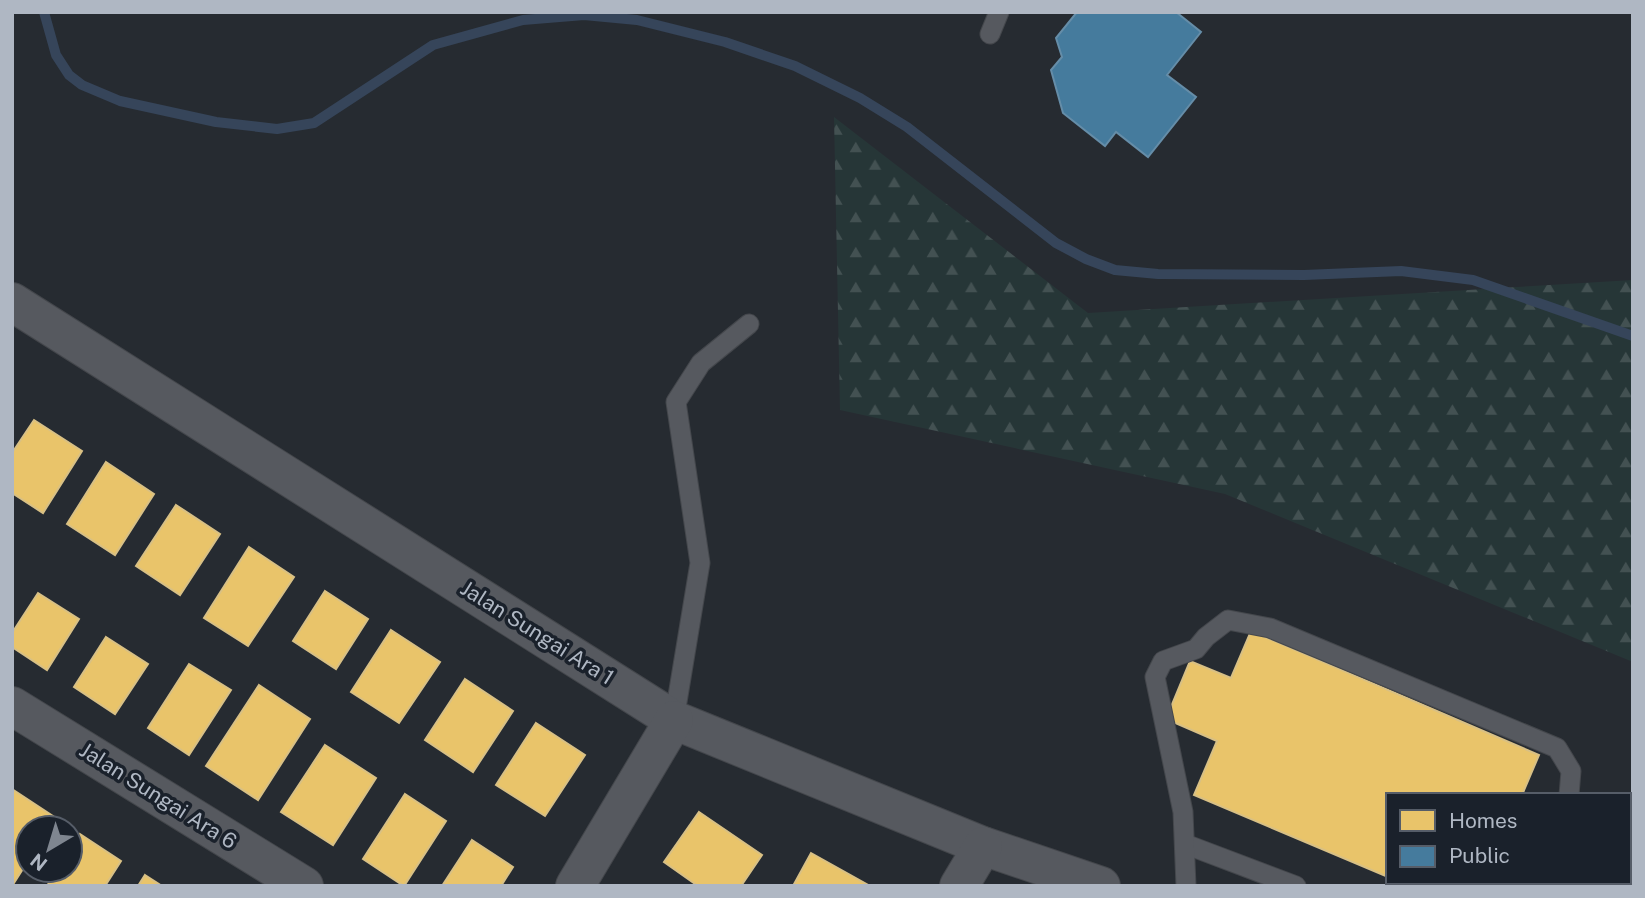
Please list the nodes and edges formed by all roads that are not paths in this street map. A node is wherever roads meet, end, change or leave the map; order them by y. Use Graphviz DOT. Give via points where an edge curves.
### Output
graph roads {
  1 [pos="999,12"];
  2 [pos="990,34"];
  3 [pos="12,302"];
  4 [pos="749,324"];
  5 [pos="12,706"];
  6 [pos="674,720"];
  7 [pos="1569,793"];
  8 [pos="1185,844"];
  9 [pos="983,846"];
  10 [pos="304,886"];
  11 [pos="575,886"];
  12 [pos="959,886"];
  13 [pos="1101,886"];
  14 [pos="1186,886"];
  15 [pos="1296,886"];
  1 -- 2 [label="lane"];
  3 -- 6 [label="street, Jalan Sungai Ara 1"];
  4 -- 6 [label="lane" via="701,363 676,402 700,563"];
  5 -- 10 [label="street, Jalan Sungai Ara 6"];
  6 -- 9 [label="street, Jalan Sungai Ara 1"];
  6 -- 11 [label="street"];
  7 -- 8 [label="lane" via="1571,771 1557,748 1270,628 1228,620 1196,649 1163,661 1155,677 1183,812"];
  8 -- 14 [label="lane"];
  8 -- 15 [label="lane"];
  9 -- 12 [label="street"];
  9 -- 13 [label="street, Jalan Sungai Ara 1"];
}
